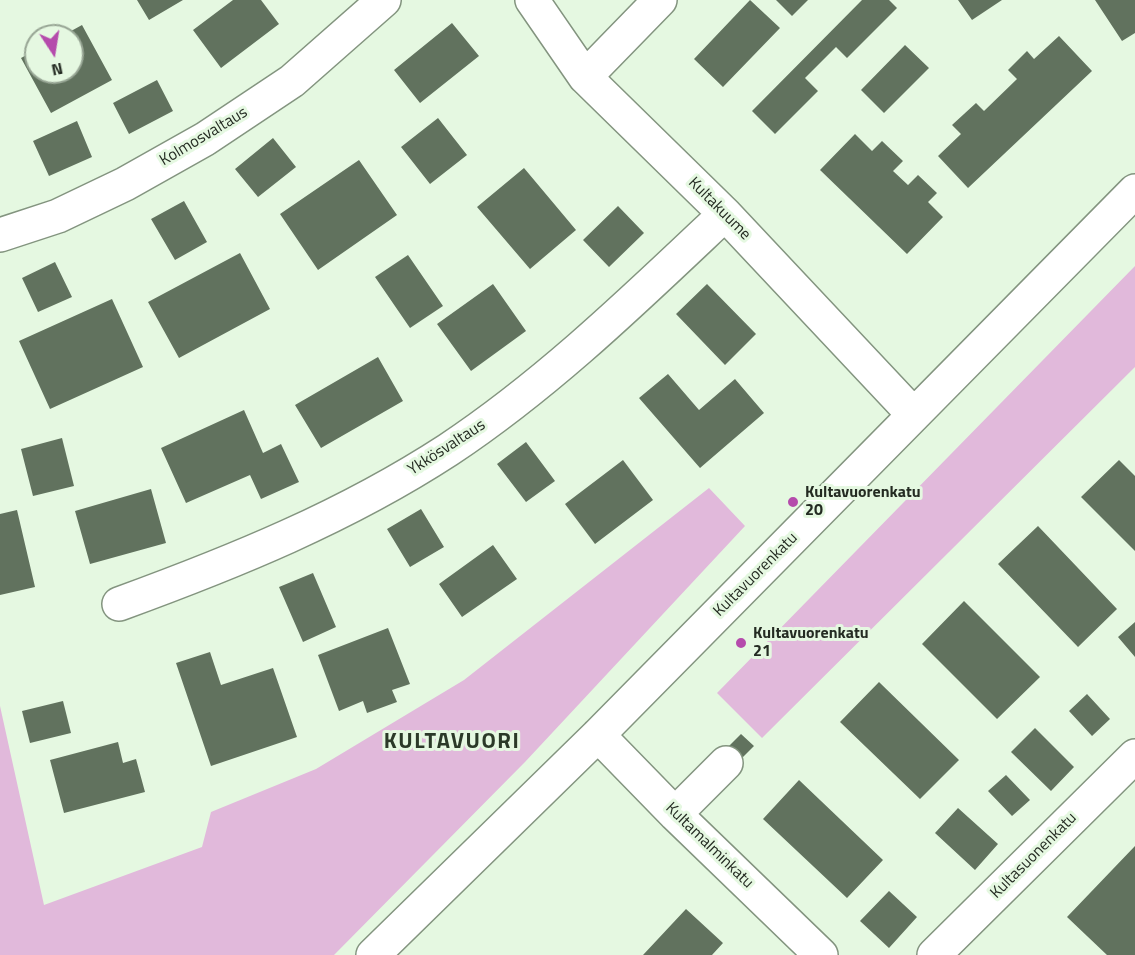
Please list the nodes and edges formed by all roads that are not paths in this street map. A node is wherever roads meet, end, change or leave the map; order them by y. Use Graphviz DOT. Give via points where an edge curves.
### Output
graph roads {
  1 [pos="384,0"];
  2 [pos="532,0"];
  3 [pos="660,0"];
  4 [pos="585,77"];
  5 [pos="1135,191"];
  6 [pos="725,214"];
  7 [pos="0,235"];
  8 [pos="913,414"];
  9 [pos="119,604"];
  10 [pos="598,735"];
  11 [pos="1135,756"];
  12 [pos="726,763"];
  13 [pos="675,814"];
  14 [pos="373,955"];
  15 [pos="821,955"];
  16 [pos="934,955"];
  1 -- 7 [label="street, Kolmosvaltaus" via="292,81 205,138 58,216"];
  2 -- 4 [label="street, Kultakuume"];
  3 -- 4 [label="street"];
  4 -- 6 [label="street, Kultakuume"];
  5 -- 8 [label="street, Kultavuorenkatu"];
  6 -- 8 [label="street, Kultakuume"];
  6 -- 9 [label="street, Ykkösvaltaus" via="560,364 447,450 343,511 291,536"];
  8 -- 10 [label="street, Kultavuorenkatu"];
  10 -- 13 [label="street, Kultamalminkatu"];
  10 -- 14 [label="street, Kultavuorenkatu"];
  11 -- 16 [label="street, Kultasuonenkatu"];
  12 -- 13 [label="street"];
  13 -- 15 [label="street, Kultamalminkatu"];
}
